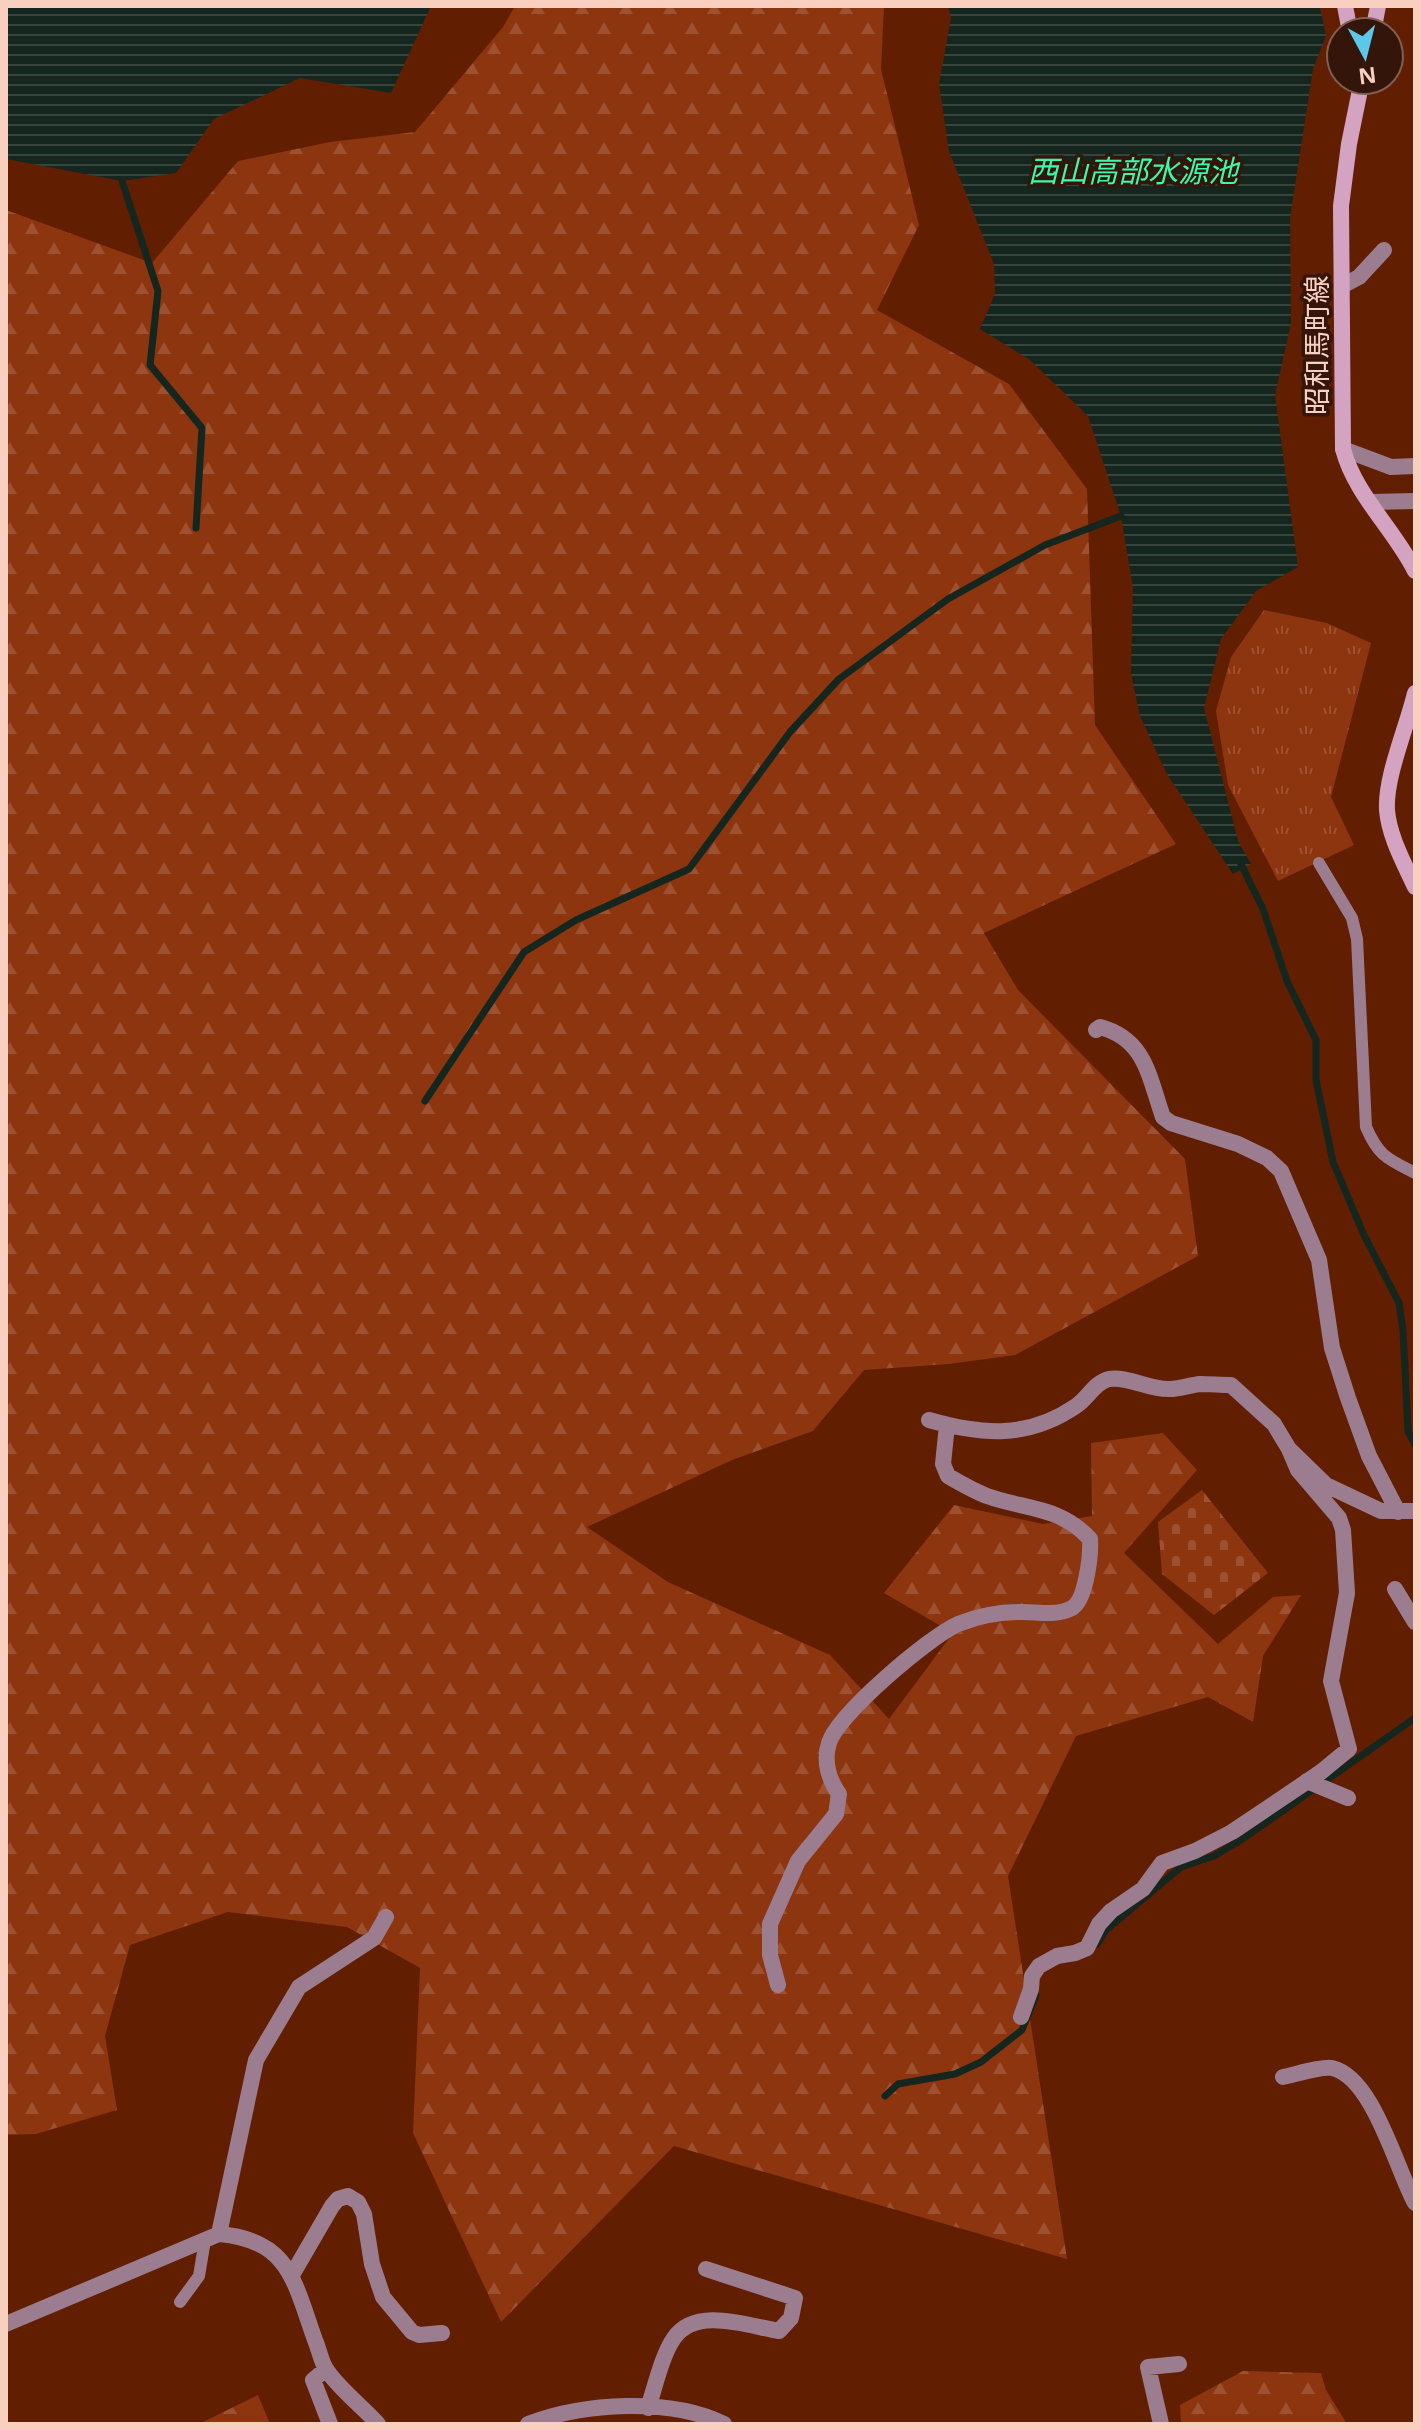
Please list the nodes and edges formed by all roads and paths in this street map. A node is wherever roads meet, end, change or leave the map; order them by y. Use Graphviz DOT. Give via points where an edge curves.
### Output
graph roads {
  1 [pos="1358,96"];
  2 [pos="1384,250"];
  3 [pos="1342,286"];
  4 [pos="1343,449"];
  5 [pos="1415,466"];
  6 [pos="1415,501"];
  7 [pos="1371,502"];
  8 [pos="1415,571"];
  9 [pos="1415,693"];
  10 [pos="1408,743"];
  11 [pos="1319,863"];
  12 [pos="1415,887"];
  13 [pos="1096,1030"];
  14 [pos="1415,1173"];
  15 [pos="929,1420"];
  16 [pos="947,1425"];
  17 [pos="1289,1449"];
  18 [pos="1406,1511"];
  19 [pos="1395,1589"];
  20 [pos="1415,1622"];
  21 [pos="1307,1781"];
  22 [pos="1348,1798"];
  23 [pos="386,1917"];
  24 [pos="778,1985"];
  25 [pos="1021,2017"];
  26 [pos="1283,2077"];
  27 [pos="1415,2203"];
  28 [pos="212,2237"];
  29 [pos="706,2269"];
  30 [pos="292,2275"];
  31 [pos="180,2302"];
  32 [pos="6,2324"];
  33 [pos="442,2333"];
  34 [pos="1179,2364"];
  35 [pos="326,2369"];
  36 [pos="648,2408"];
  37 [pos="330,2424"];
  38 [pos="378,2424"];
  39 [pos="528,2424"];
  40 [pos="724,2424"];
  41 [pos="1161,2424"];
  1 -- 3 [label="main road, 昭和馬町線" via="1341,206"];
  2 -- 3 [label="street" via="1359,277"];
  3 -- 4 [label="main road, 昭和馬町線"];
  4 -- 5 [label="street" via="1391,467"];
  4 -- 7 [label="main road, 昭和馬町線" via="1347,466"];
  6 -- 7 [label="street"];
  7 -- 8 [label="main road, 昭和馬町線"];
  9 -- 10 [label="main road"];
  10 -- 12 [label="main road" via="1391,777 1387,809"];
  11 -- 14 [label="lane" via="1352,918 1357,939 1366,1127 1375,1147"];
  13 -- 18 [label="street" via="1115,1031 1142,1054 1163,1117 1238,1144 1281,1171 1319,1260 1332,1348 1369,1456"];
  15 -- 16 [label="street"];
  16 -- 17 [label="street" via="981,1432 1022,1429 1046,1422 1111,1379 1170,1389 1231,1385 1274,1424"];
  16 -- 24 [label="street" via="943,1464 948,1476 986,1495 1056,1513 1083,1532 1090,1539 1086,1577 1074,1607 1049,1614 998,1613 957,1625 844,1718 828,1744 828,1778 839,1794 836,1814 798,1861 770,1924 770,1955"];
  17 -- 18 [label="street" via="1326,1485 1381,1511"];
  17 -- 21 [label="street" via="1298,1470 1339,1518 1347,1593 1331,1681 1349,1749"];
  19 -- 20 [label="street"];
  21 -- 22 [label="street"];
  21 -- 25 [label="street" via="1232,1832 1162,1863 1143,1889 1099,1924 1087,1948 1039,1966"];
  23 -- 28 [label="street" via="374,1938 299,1987 256,2060"];
  26 -- 27 [label="street" via="1331,2068 1357,2083"];
  28 -- 30 [label="street" via="242,2236 262,2244"];
  28 -- 31 [label="lane" via="199,2276"];
  28 -- 32 [label="street"];
  29 -- 36 [label="street" via="795,2298 791,2318 779,2331 720,2320 684,2326 673,2340"];
  30 -- 33 [label="street" via="332,2206 348,2196 364,2214 383,2297 412,2332"];
  30 -- 35 [label="street"];
  34 -- 41 [label="street" via="1148,2367"];
  35 -- 37 [label="street" via="313,2380"];
  35 -- 38 [label="street"];
  36 -- 39 [label="street" via="588,2407"];
  36 -- 40 [label="street"];
}
